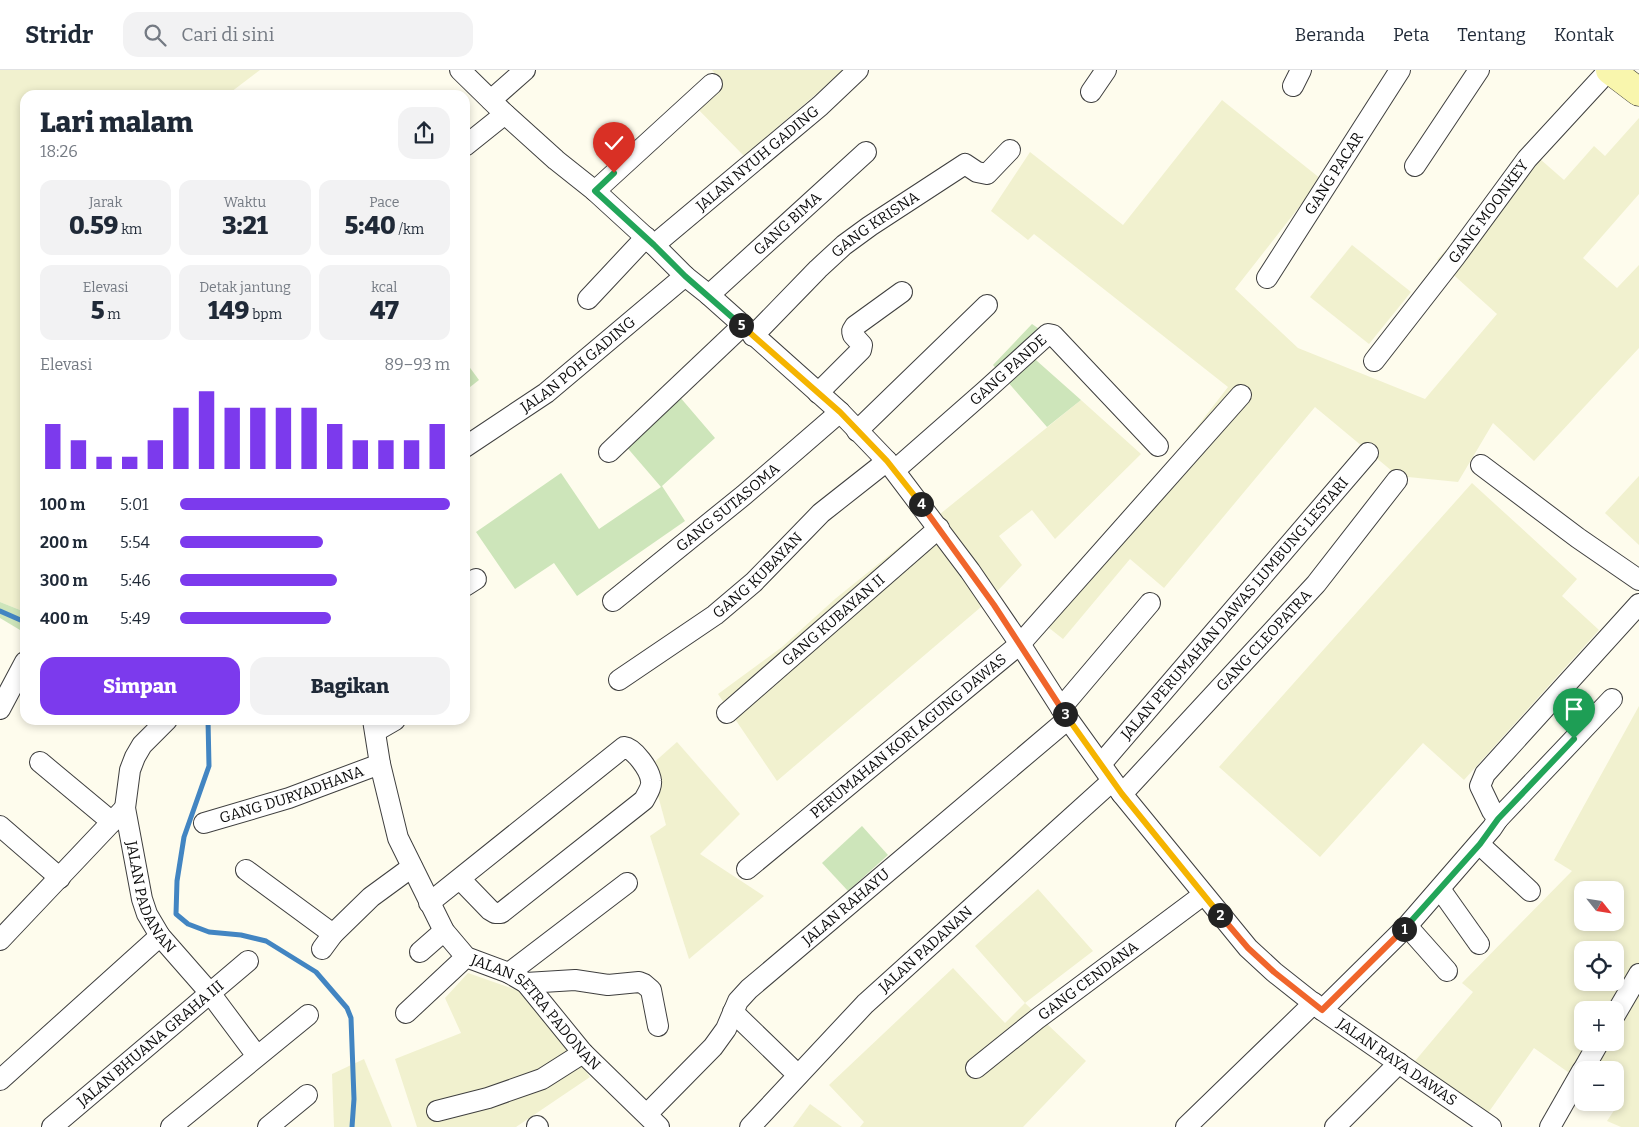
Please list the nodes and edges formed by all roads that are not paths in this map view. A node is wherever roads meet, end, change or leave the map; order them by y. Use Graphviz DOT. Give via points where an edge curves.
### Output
graph roads {
  1 [pos="460,70"];
  2 [pos="525,70"];
  3 [pos="858,70"];
  4 [pos="1106,70"];
  5 [pos="1400,70"];
  6 [pos="1480,70"];
  7 [pos="1609,70"];
  8 [pos="712,84"];
  9 [pos="1638,90"];
  10 [pos="1090,92"];
  11 [pos="498,107"];
  12 [pos="470,140"];
  13 [pos="1010,150"];
  14 [pos="866,152"];
  15 [pos="1415,166"];
  16 [pos="595,191"];
  17 [pos="650,241"];
  18 [pos="685,276"];
  19 [pos="1266,278"];
  20 [pos="902,292"];
  21 [pos="709,295"];
  22 [pos="588,299"];
  23 [pos="987,305"];
  24 [pos="748,331"];
  25 [pos="1374,361"];
  26 [pos="818,393"];
  27 [pos="1242,396"];
  28 [pos="840,412"];
  29 [pos="858,431"];
  30 [pos="470,444"];
  31 [pos="1158,446"];
  32 [pos="609,452"];
  33 [pos="1368,453"];
  34 [pos="891,465"];
  35 [pos="1481,465"];
  36 [pos="1397,480"];
  37 [pos="939,528"];
  38 [pos="1639,580"];
  39 [pos="613,601"];
  40 [pos="1150,603"];
  41 [pos="1639,604"];
  42 [pos="1020,644"];
  43 [pos="20,671"];
  44 [pos="619,680"];
  45 [pos="1612,699"];
  46 [pos="0,709"];
  47 [pos="727,713"];
  48 [pos="1065,713"];
  49 [pos="162,725"];
  50 [pos="374,726"];
  51 [pos="40,762"];
  52 [pos="380,764"];
  53 [pos="1101,764"];
  54 [pos="1117,787"];
  55 [pos="119,815"];
  56 [pos="1498,819"];
  57 [pos="204,824"];
  58 [pos="0,826"];
  59 [pos="1480,844"];
  60 [pos="412,867"];
  61 [pos="747,869"];
  62 [pos="246,870"];
  63 [pos="60,878"];
  64 [pos="460,879"];
  65 [pos="627,883"];
  66 [pos="1440,889"];
  67 [pos="1530,891"];
  68 [pos="1203,895"];
  69 [pos="429,903"];
  70 [pos="1407,926"];
  71 [pos="3,931"];
  72 [pos="444,931"];
  73 [pos="160,936"];
  74 [pos="1479,944"];
  75 [pos="420,952"];
  76 [pos="466,957"];
  77 [pos="248,961"];
  78 [pos="1447,971"];
  79 [pos="509,973"];
  80 [pos="1639,974"];
  81 [pos="526,983"];
  82 [pos="210,993"];
  83 [pos="1624,1001"];
  84 [pos="1318,1006"];
  85 [pos="733,1012"];
  86 [pos="406,1013"];
  87 [pos="308,1015"];
  88 [pos="658,1026"];
  89 [pos="584,1053"];
  90 [pos="257,1056"];
  91 [pos="1399,1063"];
  92 [pos="976,1068"];
  93 [pos="798,1075"];
  94 [pos="0,1080"];
  95 [pos="1574,1086"];
  96 [pos="307,1094"];
  97 [pos="437,1111"];
  98 [pos="653,1121"];
  99 [pos="52,1127"];
  100 [pos="172,1127"];
  101 [pos="268,1127"];
  102 [pos="750,1127"];
  103 [pos="1186,1127"];
  104 [pos="1335,1127"];
  105 [pos="1491,1127"];
  106 [pos="1550,1127"];
  1 -- 11 [label="street, JALAN RAYA DAWAS"];
  2 -- 11 [label="street"];
  3 -- 17 [label="street, JALAN NYUH GADING" via="820,106"];
  4 -- 10 [label="street"];
  5 -- 19 [label="street, GANG PACAR"];
  6 -- 15 [label="street"];
  7 -- 9 [label="main road"];
  7 -- 25 [label="street, GANG MOONKEY" via="1527,159"];
  8 -- 16 [label="street"];
  11 -- 12 [label="street"];
  11 -- 16 [label="street, JALAN RAYA DAWAS"];
  13 -- 24 [label="street, GANG KRISNA" via="987,174 965,164 870,226 844,245"];
  14 -- 21 [label="street, GANG BIMA"];
  16 -- 17 [label="street, JALAN RAYA DAWAS"];
  17 -- 18 [label="street, JALAN RAYA DAWAS"];
  17 -- 22 [label="street, JALAN NYUH GADING"];
  18 -- 21 [label="street, JALAN RAYA DAWAS"];
  18 -- 30 [label="street, JALAN POH GADING" via="546,393"];
  20 -- 26 [label="street" via="855,326 853,336 862,345 861,350"];
  21 -- 24 [label="street, JALAN RAYA DAWAS"];
  23 -- 29 [label="street"];
  24 -- 26 [label="street, JALAN RAYA DAWAS"];
  24 -- 32 [label="street"];
  26 -- 28 [label="street, JALAN RAYA DAWAS"];
  27 -- 42 [label="street, PERUMAHAN KORI AGUNG DAWAS"];
  28 -- 29 [label="street, JALAN RAYA DAWAS"];
  28 -- 39 [label="street, GANG SUTASOMA"];
  29 -- 34 [label="street, JALAN RAYA DAWAS"];
  31 -- 34 [label="street, GANG PANDE" via="1053,335 1048,334 986,391"];
  33 -- 53 [label="street, JALAN PERUMAHAN DAWAS LUMBUNG LESTARI"];
  34 -- 37 [label="street, JALAN RAYA DAWAS"];
  34 -- 44 [label="street, GANG KUBAYAN" via="821,513 754,582 716,615"];
  35 -- 38 [label="street"];
  36 -- 54 [label="street, GANG CLEOPATRA" via="1316,584"];
  37 -- 42 [label="street, JALAN RAYA DAWAS"];
  37 -- 47 [label="street, GANG KUBAYAN II"];
  40 -- 48 [label="street, JALAN RAHAYU"];
  41 -- 56 [label="street" via="1485,774 1480,786"];
  42 -- 48 [label="street, JALAN RAYA DAWAS"];
  42 -- 61 [label="street, PERUMAHAN KORI AGUNG DAWAS"];
  43 -- 46 [label="street"];
  45 -- 56 [label="street"];
  48 -- 53 [label="street, JALAN RAYA DAWAS"];
  48 -- 85 [label="street, JALAN RAHAYU" via="749,989"];
  49 -- 55 [label="street, JALAN PADANAN" via="135,757"];
  50 -- 52 [label="street, JALAN SETRA PADONAN"];
  51 -- 55 [label="street"];
  52 -- 57 [label="street, GANG DURYADHANA" via="290,798"];
  52 -- 60 [label="street, JALAN SETRA PADONAN" via="398,838"];
  53 -- 54 [label="street, JALAN RAYA DAWAS"];
  54 -- 68 [label="street, JALAN RAYA DAWAS"];
  54 -- 93 [label="street, JALAN PADANAN" via="865,1004"];
  55 -- 63 [label="street"];
  55 -- 73 [label="street, JALAN PADANAN" via="147,914"];
  56 -- 59 [label="street"];
  58 -- 63 [label="street"];
  59 -- 66 [label="street"];
  59 -- 67 [label="street"];
  60 -- 62 [label="street" via="371,897 328,942"];
  60 -- 69 [label="street, JALAN SETRA PADONAN"];
  63 -- 71 [label="street"];
  64 -- 64 [label="street" via="624,747 639,759 651,780 644,800 501,912 490,910"];
  64 -- 69 [label="street"];
  65 -- 79 [label="street"];
  66 -- 70 [label="street"];
  66 -- 74 [label="street"];
  68 -- 84 [label="street, JALAN RAYA DAWAS" via="1248,948"];
  68 -- 92 [label="street, GANG CENDANA"];
  69 -- 72 [label="street, JALAN SETRA PADONAN"];
  70 -- 78 [label="street"];
  70 -- 84 [label="street"];
  72 -- 75 [label="street"];
  72 -- 76 [label="street, JALAN SETRA PADONAN"];
  73 -- 82 [label="street, JALAN PADANAN"];
  73 -- 94 [label="street"];
  76 -- 79 [label="street, JALAN SETRA PADONAN"];
  76 -- 86 [label="street"];
  77 -- 82 [label="street, JALAN BHUANA GRAHA III"];
  79 -- 81 [label="street, JALAN SETRA PADONAN"];
  80 -- 83 [label="street"];
  81 -- 88 [label="street" via="575,980 608,985 639,982 651,990"];
  81 -- 89 [label="street, JALAN SETRA PADONAN"];
  82 -- 90 [label="street, JALAN PADANAN"];
  82 -- 99 [label="street, JALAN BHUANA GRAHA III"];
  84 -- 91 [label="street, JALAN RAYA DAWAS"];
  84 -- 103 [label="street"];
  85 -- 93 [label="street"];
  85 -- 98 [label="street, JALAN RAHAYU" via="721,1037"];
  87 -- 90 [label="street"];
  89 -- 97 [label="street" via="542,1079"];
  89 -- 98 [label="street, JALAN SETRA PADONAN"];
  90 -- 100 [label="street"];
  91 -- 104 [label="street"];
  91 -- 105 [label="street, JALAN RAYA DAWAS"];
  93 -- 102 [label="street, JALAN PADANAN"];
  95 -- 106 [label="street"];
  96 -- 101 [label="street"];
}
